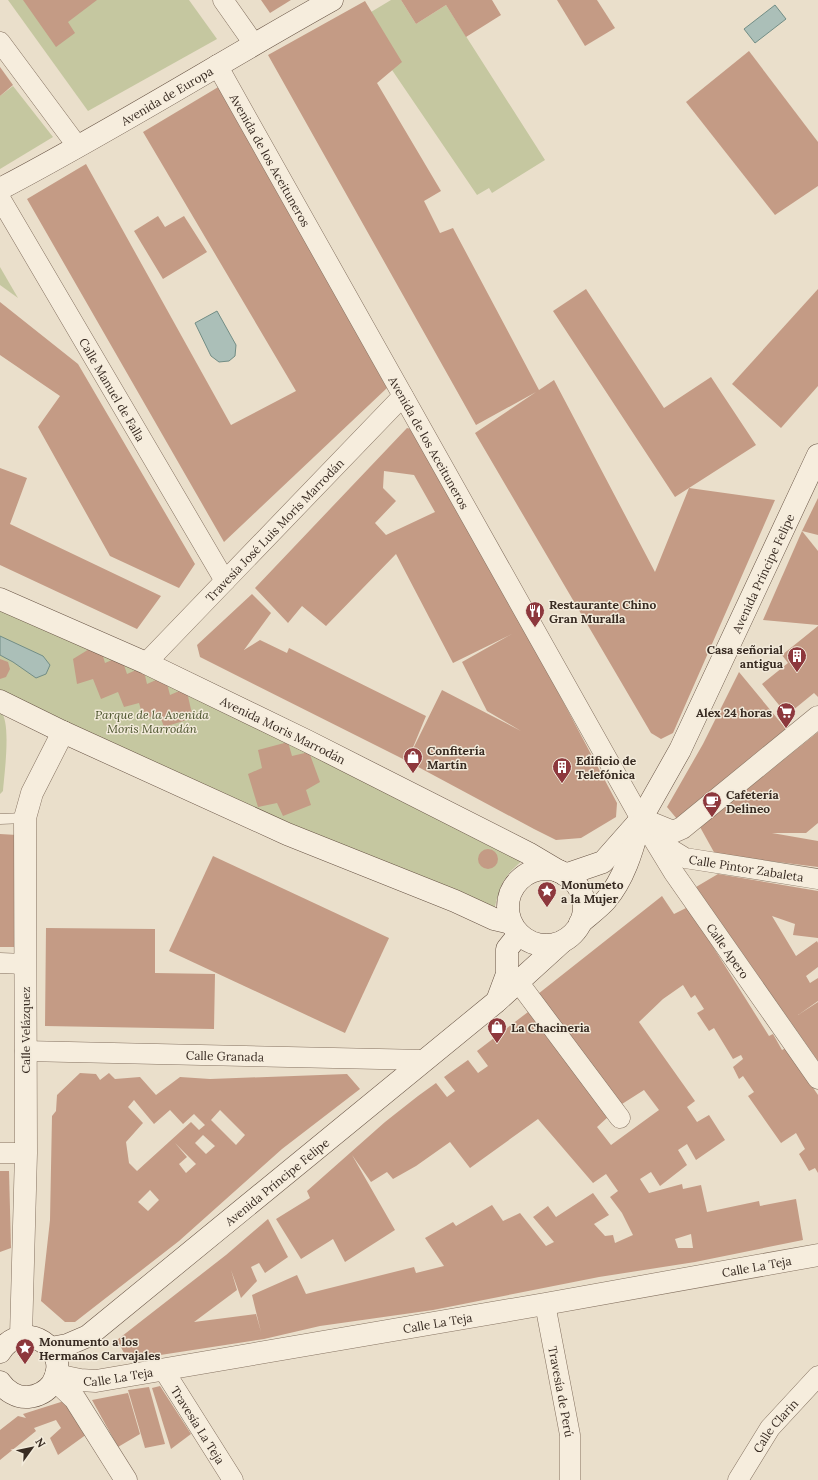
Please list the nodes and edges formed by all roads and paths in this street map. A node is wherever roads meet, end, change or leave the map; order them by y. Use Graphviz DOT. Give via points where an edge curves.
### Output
graph roads {
  1 [pos="222,0"];
  2 [pos="332,0"];
  3 [pos="0,42"];
  4 [pos="254,44"];
  5 [pos="217,65"];
  6 [pos="78,147"];
  7 [pos="0,189"];
  8 [pos="0,198"];
  9 [pos="403,396"];
  10 [pos="818,454"];
  11 [pos="225,581"];
  12 [pos="0,599"];
  13 [pos="146,663"];
  14 [pos="0,701"];
  15 [pos="818,717"];
  16 [pos="63,732"];
  17 [pos="25,818"];
  18 [pos="0,819"];
  19 [pos="641,819"];
  20 [pos="562,873"];
  21 [pos="818,879"];
  22 [pos="580,923"];
  23 [pos="515,929"];
  24 [pos="562,942"];
  25 [pos="0,963"];
  26 [pos="25,964"];
  27 [pos="519,983"];
  28 [pos="496,1002"];
  29 [pos="25,1051"];
  30 [pos="425,1060"];
  31 [pos="818,1079"];
  32 [pos="620,1118"];
  33 [pos="0,1153"];
  34 [pos="26,1153"];
  35 [pos="818,1255"];
  36 [pos="545,1304"];
  37 [pos="21,1336"];
  38 [pos="51,1348"];
  39 [pos="0,1352"];
  40 [pos="163,1369"];
  41 [pos="818,1376"];
  42 [pos="55,1377"];
  43 [pos="3,1390"];
  44 [pos="119,1477"];
  45 [pos="233,1480"];
  46 [pos="570,1480"];
  47 [pos="738,1480"];
  1 -- 4 [label="street"];
  2 -- 4 [label="main road, Avenida de Europa"];
  3 -- 6 [label="street"];
  4 -- 5 [label="main road, Avenida de Europa"];
  5 -- 6 [label="main road, Avenida de Europa"];
  5 -- 9 [label="street, Avenida de los Aceituneros"];
  6 -- 7 [label="main road, Avenida de Europa"];
  8 -- 11 [label="street, Calle Manuel de Falla"];
  9 -- 11 [label="street, Travesía José Luis Moris Marrodán"];
  9 -- 19 [label="street, Avenida de los Aceituneros"];
  10 -- 19 [label="main road, Avenida Príncipe Felipe" via="680,750"];
  11 -- 13 [label="street, Travesía José Luis Moris Marrodán"];
  12 -- 13 [label="main road, Avenida Moris Marrodán"];
  13 -- 20 [label="main road, Avenida Moris Marrodán" via="307,741 528,853"];
  14 -- 16 [label="main road"];
  15 -- 19 [label="main road" via="682,828 673,832"];
  16 -- 17 [label="main road, Calle Velázquez" via="32,793"];
  16 -- 23 [label="main road" via="287,834 455,901"];
  17 -- 18 [label="lane"];
  17 -- 26 [label="main road, Calle Velázquez"];
  19 -- 20 [label="main road, Avenida Príncipe Felipe" via="602,862"];
  19 -- 21 [label="street, Calle Pintor Zabaleta" via="672,850 684,858"];
  19 -- 22 [label="main road, Avenida Príncipe Felipe" via="630,859 615,886 606,899"];
  19 -- 31 [label="street, Calle Apero" via="674,873"];
  20 -- 22 [label="main road" via="574,882 584,901"];
  20 -- 23 [label="main road" via="548,869 537,870 526,874 518,881 511,890 508,901 508,912"];
  22 -- 24 [label="main road" via="570,937"];
  23 -- 24 [label="main road" via="528,941 539,945"];
  23 -- 28 [label="main road, Avenida Príncipe Felipe" via="507,949 507,974"];
  24 -- 27 [label="main road, Avenida Príncipe Felipe"];
  25 -- 26 [label="street"];
  26 -- 29 [label="main road, Calle Velázquez"];
  27 -- 28 [label="main road, Avenida Príncipe Felipe"];
  27 -- 32 [label="street"];
  28 -- 30 [label="main road, Avenida Príncipe Felipe"];
  29 -- 30 [label="street, Calle Granada"];
  29 -- 34 [label="main road, Calle Velázquez"];
  30 -- 38 [label="main road, Avenida Príncipe Felipe" via="88,1336 68,1345"];
  33 -- 34 [label="street"];
  34 -- 37 [label="main road, Calle Velázquez"];
  35 -- 36 [label="main road, Calle La Teja"];
  36 -- 40 [label="main road, Calle La Teja"];
  36 -- 46 [label="street, Travesía de Perú" via="570,1435"];
  37 -- 38 [label="main road" via="38,1338"];
  37 -- 39 [label="main road" via="4,1346"];
  38 -- 42 [label="main road" via="57,1361"];
  40 -- 42 [label="main road, Calle La Teja" via="96,1381"];
  40 -- 45 [label="street, Travesía La Teja"];
  41 -- 47 [label="street, Calle Clarin" via="770,1428"];
  42 -- 43 [label="main road" via="46,1390 34,1397 16,1395"];
  42 -- 44 [label="main road" via="74,1399"];
}
